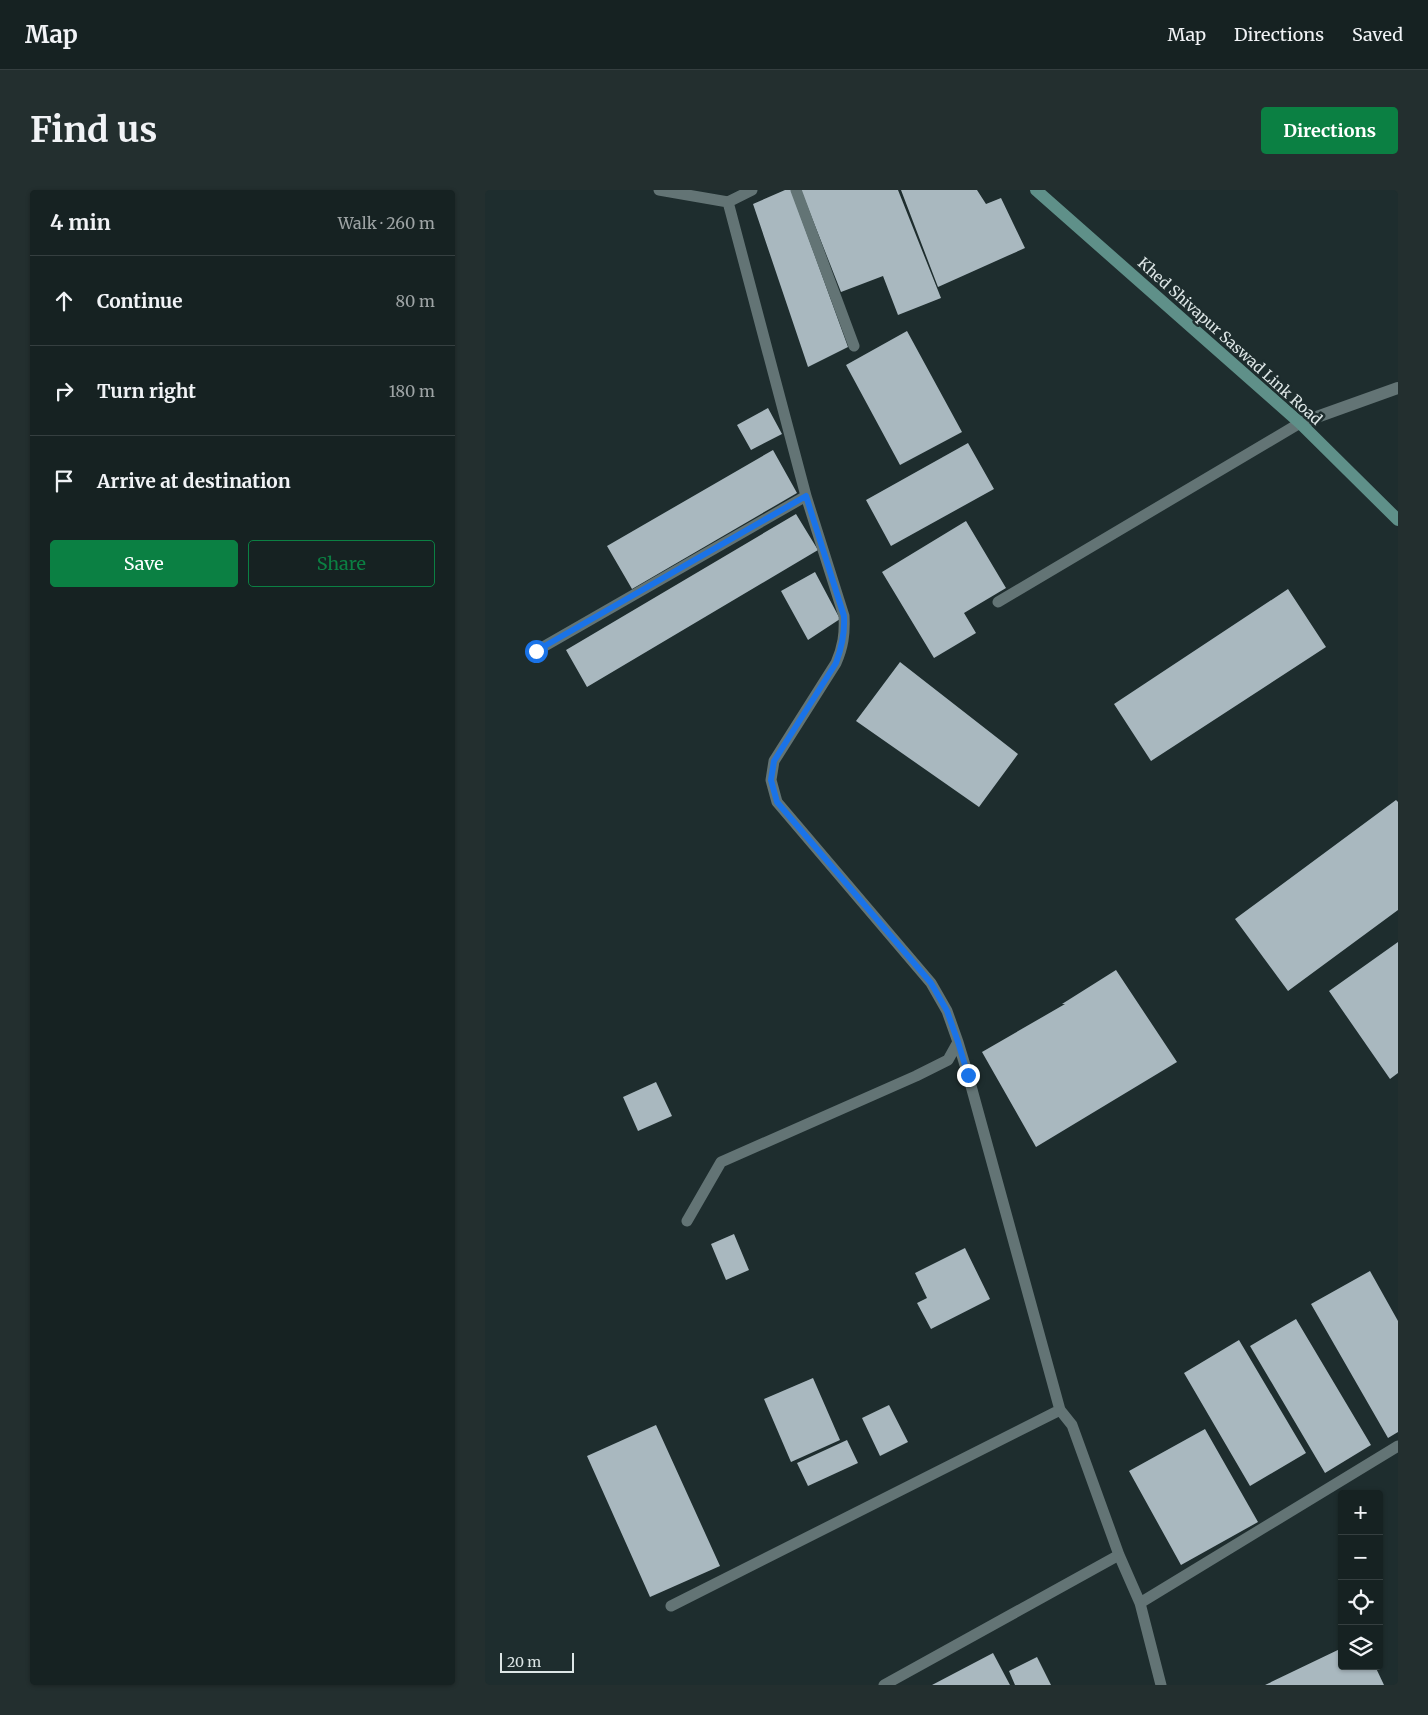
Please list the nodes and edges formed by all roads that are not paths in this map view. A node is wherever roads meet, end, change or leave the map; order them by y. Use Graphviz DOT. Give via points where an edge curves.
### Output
graph roads {
  1 [pos="659,190"];
  2 [pos="751,190"];
  3 [pos="796,190"];
  4 [pos="1036,190"];
  5 [pos="728,202"];
  6 [pos="854,346"];
  7 [pos="1398,388"];
  8 [pos="1300,423"];
  9 [pos="806,496"];
  10 [pos="1398,520"];
  11 [pos="998,602"];
  12 [pos="536,651"];
  13 [pos="958,1042"];
  14 [pos="687,1221"];
  15 [pos="1060,1410"];
  16 [pos="1398,1446"];
  17 [pos="1119,1555"];
  18 [pos="1140,1603"];
  19 [pos="671,1606"];
  20 [pos="884,1685"];
  21 [pos="1161,1685"];
  1 -- 5 [label="lane"];
  2 -- 5 [label="lane"];
  3 -- 6 [label="lane"];
  4 -- 8 [label="main road, Khed Shivapur Saswad Link Road"];
  5 -- 9 [label="lane"];
  7 -- 8 [label="street"];
  8 -- 10 [label="main road, Khed Shivapur Saswad Link Road"];
  8 -- 11 [label="lane"];
  9 -- 12 [label="lane"];
  9 -- 13 [label="lane" via="844,616 845,632 836,663 774,761 771,780 777,802 931,983 947,1011"];
  13 -- 14 [label="lane" via="947,1060 924,1072 721,1162"];
  13 -- 15 [label="lane"];
  15 -- 17 [label="lane" via="1072,1425"];
  15 -- 19 [label="lane"];
  16 -- 18 [label="lane"];
  17 -- 18 [label="lane"];
  17 -- 20 [label="lane"];
  18 -- 21 [label="lane"];
}
